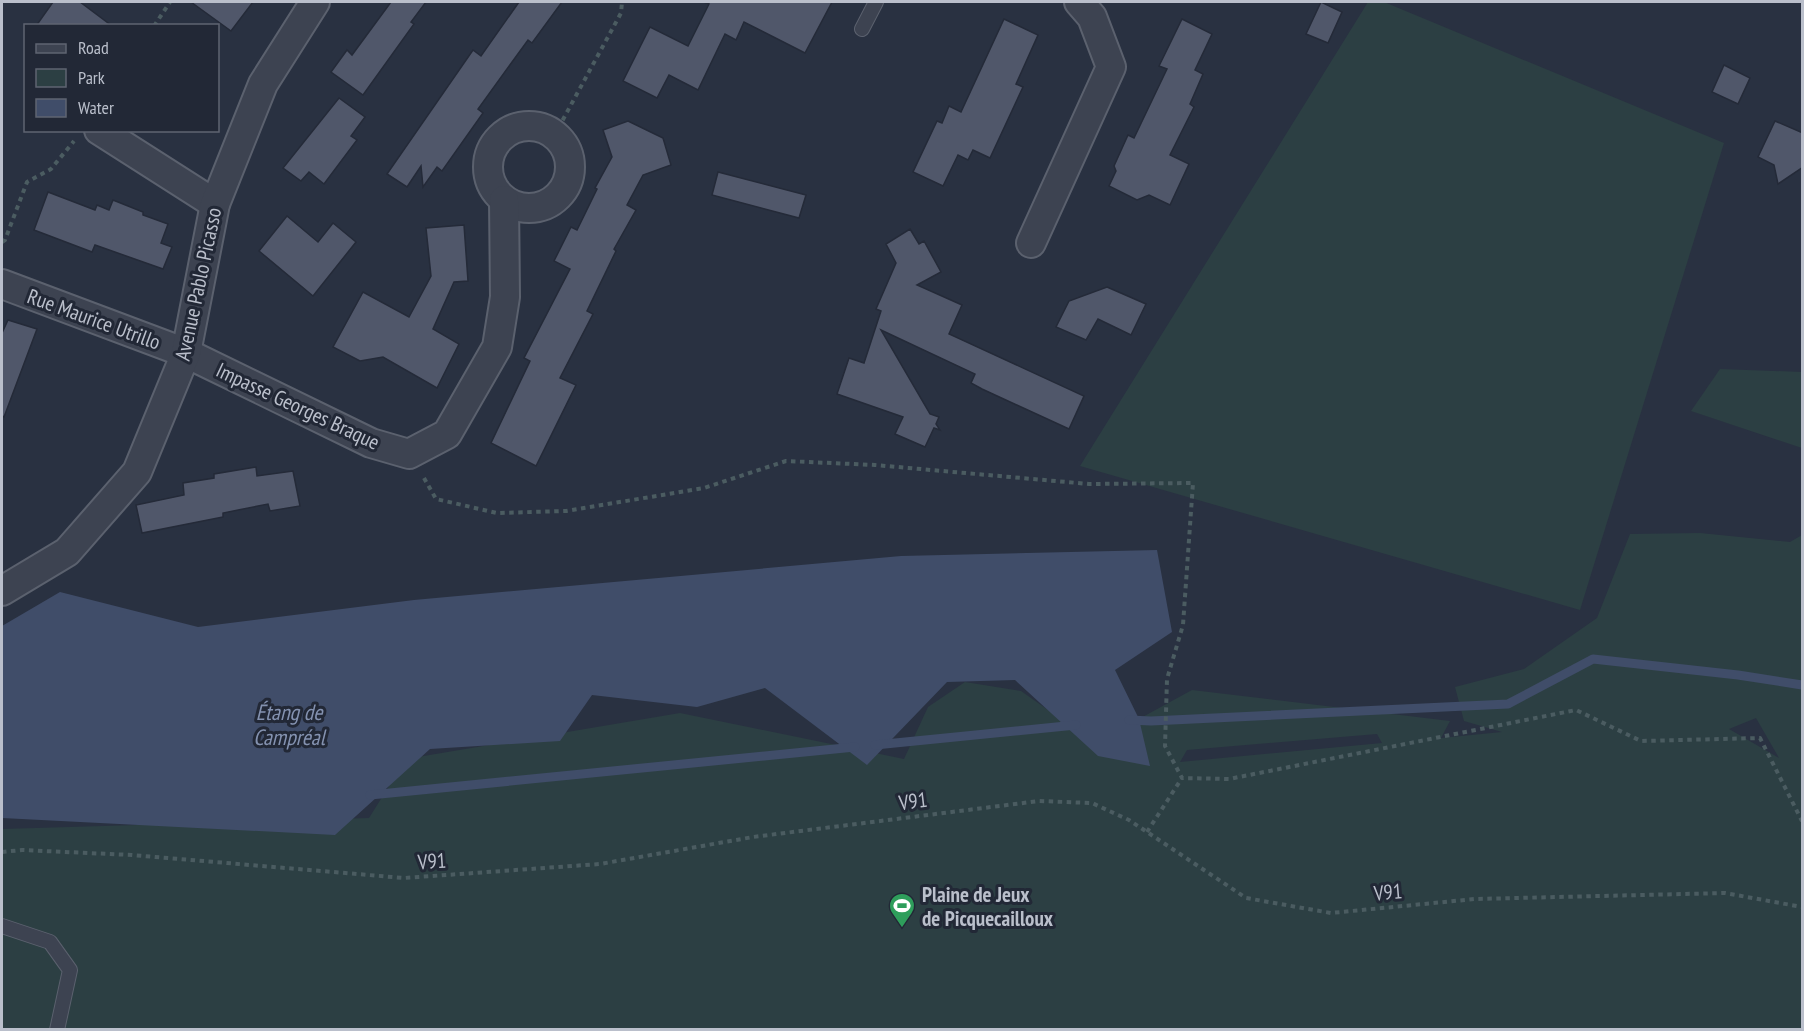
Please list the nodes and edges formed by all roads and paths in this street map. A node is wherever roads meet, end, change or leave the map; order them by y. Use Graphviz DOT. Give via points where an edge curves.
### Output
graph roads {
  1 [pos="170,2"];
  2 [pos="315,2"];
  3 [pos="621,2"];
  4 [pos="876,2"];
  5 [pos="1079,2"];
  6 [pos="155,24"];
  7 [pos="862,29"];
  8 [pos="87,134"];
  9 [pos="554,136"];
  10 [pos="504,200"];
  11 [pos="215,204"];
  12 [pos="2,242"];
  13 [pos="1031,243"];
  14 [pos="2,284"];
  15 [pos="186,353"];
  16 [pos="409,454"];
  17 [pos="2,588"];
  18 [pos="1182,778"];
  19 [pos="1803,821"];
  20 [pos="1147,832"];
  21 [pos="2,852"];
  22 [pos="1803,906"];
  23 [pos="2,926"];
  24 [pos="57,1029"];
  1 -- 6 [label="path"];
  2 -- 11 [label="street, Avenue Pablo Picasso" via="263,84"];
  3 -- 9 [label="path" via="621,13"];
  4 -- 7 [label="lane"];
  5 -- 13 [label="street" via="1092,17 1111,67"];
  8 -- 11 [label="street"];
  8 -- 12 [label="path" via="51,169 27,182"];
  9 -- 10 [label="street" via="567,152 570,165 563,190 554,200 536,207 516,206"];
  9 -- 10 [label="street" via="537,127 523,127 499,139 488,164 492,184"];
  10 -- 16 [label="street" via="505,297 497,347 447,434"];
  11 -- 15 [label="street, Avenue Pablo Picasso"];
  14 -- 15 [label="street, Rue Maurice Utrillo"];
  15 -- 16 [label="street, Impasse Georges Braque" via="371,443"];
  15 -- 17 [label="street, Avenue Pablo Picasso" via="137,472 67,552"];
  16 -- 18 [label="path" via="436,499 497,513 566,511 704,488 786,461 1089,484 1193,483 1183,625 1167,679 1165,746"];
  18 -- 19 [label="path" via="1229,778 1576,710 1641,741 1760,738"];
  18 -- 20 [label="path"];
  20 -- 21 [label="path, V91" via="1092,803 1039,801 753,837 600,864 404,878 132,855"];
  20 -- 22 [label="path, V91" via="1246,898 1331,913 1474,899 1713,894"];
  23 -- 24 [label="lane" via="50,942 69,970"];
}
